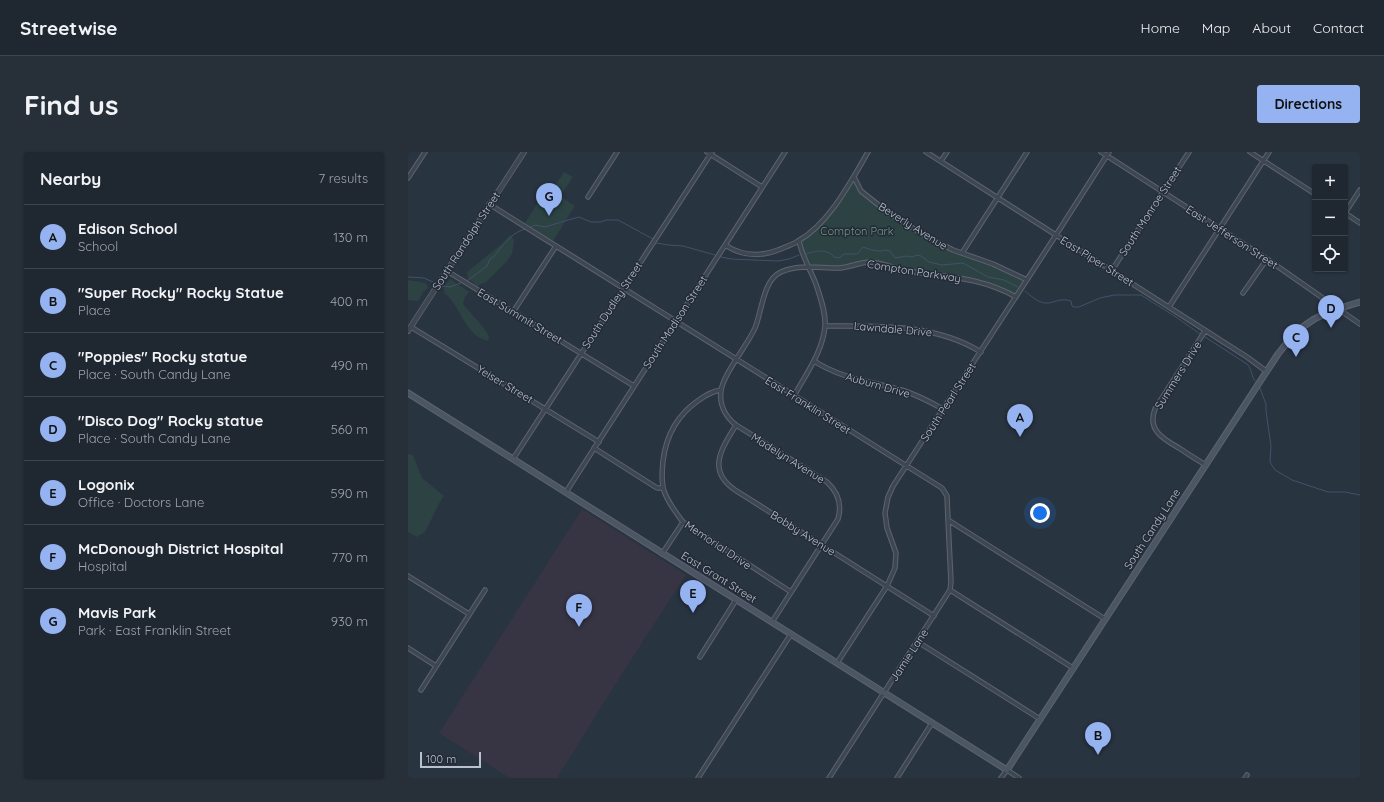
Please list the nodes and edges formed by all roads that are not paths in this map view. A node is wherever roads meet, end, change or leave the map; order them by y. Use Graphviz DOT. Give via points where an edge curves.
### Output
graph roads {
  1 [pos="426,152"];
  2 [pos="524,152"];
  3 [pos="617,152"];
  4 [pos="785,152"];
  5 [pos="868,152"];
  6 [pos="926,152"];
  7 [pos="947,152"];
  8 [pos="1027,152"];
  9 [pos="1102,152"];
  10 [pos="1189,152"];
  11 [pos="1250,152"];
  12 [pos="1269,152"];
  13 [pos="710,153"];
  14 [pos="1108,154"];
  15 [pos="1264,160"];
  16 [pos="941,162"];
  17 [pos="854,177"];
  18 [pos="408,178"];
  19 [pos="762,187"];
  20 [pos="1360,190"];
  21 [pos="1163,192"];
  22 [pos="1312,192"];
  23 [pos="588,197"];
  24 [pos="997,198"];
  25 [pos="489,204"];
  26 [pos="1348,208"];
  27 [pos="1348,215"];
  28 [pos="1360,223"];
  29 [pos="1220,229"];
  30 [pos="1056,235"];
  31 [pos="799,241"];
  32 [pos="725,245"];
  33 [pos="556,246"];
  34 [pos="962,253"];
  35 [pos="1267,259"];
  36 [pos="809,266"];
  37 [pos="1112,270"];
  38 [pos="447,271"];
  39 [pos="1027,280"];
  40 [pos="623,288"];
  41 [pos="1243,293"];
  42 [pos="1016,297"];
  43 [pos="1360,302"];
  44 [pos="1169,307"];
  45 [pos="1336,308"];
  46 [pos="513,312"];
  47 [pos="676,321"];
  48 [pos="1360,324"];
  49 [pos="825,326"];
  50 [pos="409,329"];
  51 [pos="1206,331"];
  52 [pos="980,352"];
  53 [pos="581,353"];
  54 [pos="737,360"];
  55 [pos="814,361"];
  56 [pos="1266,371"];
  57 [pos="634,386"];
  58 [pos="721,390"];
  59 [pos="408,393"];
  60 [pos="794,396"];
  61 [pos="545,409"];
  62 [pos="943,409"];
  63 [pos="736,425"];
  64 [pos="598,442"];
  65 [pos="594,448"];
  66 [pos="513,459"];
  67 [pos="1206,465"];
  68 [pos="906,466"];
  69 [pos="663,488"];
  70 [pos="566,492"];
  71 [pos="948,520"];
  72 [pos="683,522"];
  73 [pos="822,545"];
  74 [pos="662,554"];
  75 [pos="408,576"];
  76 [pos="887,586"];
  77 [pos="485,590"];
  78 [pos="950,590"];
  79 [pos="791,592"];
  80 [pos="736,600"];
  81 [pos="469,614"];
  82 [pos="934,616"];
  83 [pos="1105,619"];
  84 [pos="772,622"];
  85 [pos="791,634"];
  86 [pos="918,642"];
  87 [pos="408,648"];
  88 [pos="700,657"];
  89 [pos="837,663"];
  90 [pos="436,666"];
  91 [pos="1073,668"];
  92 [pos="421,690"];
  93 [pos="884,693"];
  94 [pos="1040,719"];
  95 [pos="932,723"];
  96 [pos="1007,770"];
  97 [pos="698,778"];
  98 [pos="829,778"];
  99 [pos="897,778"];
  100 [pos="1001,778"];
  101 [pos="1019,778"];
  1 -- 18 [label="street"];
  2 -- 25 [label="street, South Randolph Street"];
  3 -- 23 [label="street"];
  4 -- 19 [label="street, South Madison Street"];
  5 -- 17 [label="street"];
  6 -- 16 [label="street, East Piper Street"];
  7 -- 16 [label="street"];
  8 -- 24 [label="street"];
  9 -- 14 [label="street, East Jefferson Street"];
  10 -- 21 [label="street, South Monroe Street"];
  11 -- 15 [label="street"];
  12 -- 15 [label="street"];
  13 -- 19 [label="street"];
  13 -- 40 [label="street, South Dudley Street"];
  14 -- 21 [label="street, East Jefferson Street"];
  14 -- 30 [label="street, South Pearl Street"];
  15 -- 22 [label="street"];
  15 -- 29 [label="street"];
  16 -- 24 [label="street, East Piper Street"];
  17 -- 31 [label="street" via="821,222"];
  17 -- 34 [label="street, Beverly Avenue" via="861,191 886,211 937,242"];
  19 -- 32 [label="street, South Madison Street"];
  20 -- 26 [label="street"];
  21 -- 29 [label="street, East Jefferson Street"];
  21 -- 37 [label="street, South Monroe Street"];
  24 -- 30 [label="street, East Piper Street"];
  24 -- 34 [label="street"];
  25 -- 33 [label="street, East Franklin Street"];
  25 -- 38 [label="street, South Randolph Street"];
  27 -- 28 [label="street"];
  29 -- 35 [label="street, East Jefferson Street"];
  29 -- 44 [label="street"];
  30 -- 37 [label="street, East Piper Street"];
  30 -- 39 [label="street, South Pearl Street"];
  31 -- 32 [label="street" via="758,255 739,252"];
  31 -- 36 [label="street"];
  32 -- 47 [label="street, South Madison Street"];
  33 -- 40 [label="street, East Franklin Street"];
  33 -- 46 [label="street"];
  34 -- 39 [label="street, Beverly Avenue"];
  35 -- 41 [label="street"];
  35 -- 45 [label="street, East Jefferson Street"];
  36 -- 42 [label="street, Compton Parkway" via="839,268 874,263 907,271 982,282"];
  36 -- 49 [label="street" via="822,304"];
  36 -- 54 [label="street" via="781,272 771,280 755,329"];
  37 -- 44 [label="street, East Piper Street"];
  38 -- 46 [label="street, East Summit Street"];
  38 -- 50 [label="street, South Randolph Street"];
  39 -- 42 [label="street, South Pearl Street"];
  40 -- 47 [label="street, East Franklin Street"];
  40 -- 53 [label="street, South Dudley Street"];
  42 -- 52 [label="street, South Pearl Street"];
  43 -- 45 [label="main road, South Candy Lane"];
  44 -- 51 [label="street, East Piper Street"];
  45 -- 48 [label="street, East Jefferson Street"];
  45 -- 56 [label="main road, South Candy Lane" via="1310,321 1291,337"];
  46 -- 53 [label="street, East Summit Street"];
  47 -- 54 [label="street, East Franklin Street"];
  47 -- 57 [label="street, South Madison Street"];
  49 -- 52 [label="street, Lawndale Drive" via="887,327 928,331 957,340"];
  49 -- 55 [label="street"];
  50 -- 61 [label="street, Yeiser Street"];
  51 -- 56 [label="street, East Piper Street"];
  51 -- 67 [label="street, Summers Drive" via="1155,409 1153,418 1156,431 1162,438"];
  52 -- 62 [label="street, South Pearl Street"];
  53 -- 57 [label="street, East Summit Street"];
  53 -- 61 [label="street, South Dudley Street"];
  54 -- 58 [label="street" via="722,383"];
  54 -- 60 [label="street, East Franklin Street"];
  55 -- 60 [label="street"];
  55 -- 62 [label="street, Auburn Drive" via="845,376 902,390"];
  56 -- 67 [label="main road, South Candy Lane"];
  57 -- 64 [label="street, South Madison Street"];
  58 -- 63 [label="street, Madelyn Avenue" via="725,412"];
  58 -- 69 [label="street, Memorial Drive" via="695,403 673,426 664,450"];
  59 -- 66 [label="main road, East Grant Street"];
  60 -- 68 [label="street, East Franklin Street"];
  61 -- 64 [label="street, Yeiser Street"];
  61 -- 66 [label="street, South Dudley Street"];
  62 -- 68 [label="street, South Pearl Street"];
  63 -- 73 [label="street, Bobby Avenue" via="719,458 719,469 726,483"];
  63 -- 73 [label="street, Madelyn Avenue" via="827,482 834,490 839,504 838,520"];
  64 -- 65 [label="street, South Madison Street"];
  65 -- 69 [label="street" via="657,488"];
  65 -- 70 [label="street, South Madison Street"];
  66 -- 70 [label="main road, East Grant Street"];
  67 -- 83 [label="main road, South Candy Lane"];
  68 -- 71 [label="street, East Franklin Street" via="945,491"];
  68 -- 76 [label="street, South Pearl Street" via="890,492 885,508 887,528 896,558 895,568"];
  69 -- 72 [label="street, Memorial Drive" via="671,506"];
  70 -- 74 [label="main road, East Grant Street"];
  71 -- 78 [label="street, Jamie Lane" via="952,582"];
  71 -- 83 [label="street"];
  72 -- 74 [label="street"];
  72 -- 79 [label="street, Memorial Drive"];
  73 -- 76 [label="street, Bobby Avenue"];
  73 -- 79 [label="street, Madelyn Avenue"];
  74 -- 80 [label="main road, East Grant Street"];
  75 -- 81 [label="street"];
  76 -- 82 [label="street, Bobby Avenue"];
  76 -- 89 [label="street, South Pearl Street"];
  77 -- 81 [label="street"];
  78 -- 82 [label="street, Jamie Lane"];
  78 -- 91 [label="street"];
  79 -- 84 [label="street, Madelyn Avenue"];
  80 -- 84 [label="main road, East Grant Street"];
  80 -- 88 [label="street"];
  81 -- 90 [label="street"];
  82 -- 86 [label="street, Jamie Lane"];
  83 -- 91 [label="main road, South Candy Lane"];
  84 -- 85 [label="main road, East Grant Street"];
  85 -- 89 [label="main road, East Grant Street"];
  85 -- 97 [label="street"];
  86 -- 93 [label="street, Jamie Lane"];
  86 -- 94 [label="street"];
  87 -- 90 [label="street"];
  89 -- 93 [label="main road, East Grant Street"];
  90 -- 92 [label="street"];
  91 -- 94 [label="main road, South Candy Lane"];
  93 -- 95 [label="main road, East Grant Street"];
  93 -- 98 [label="street, Jamie Lane"];
  94 -- 96 [label="main road, South Candy Lane"];
  95 -- 96 [label="main road, East Grant Street"];
  95 -- 99 [label="street"];
  96 -- 100 [label="street, South Candy Lane"];
  96 -- 101 [label="street, East Grant Street"];
}
